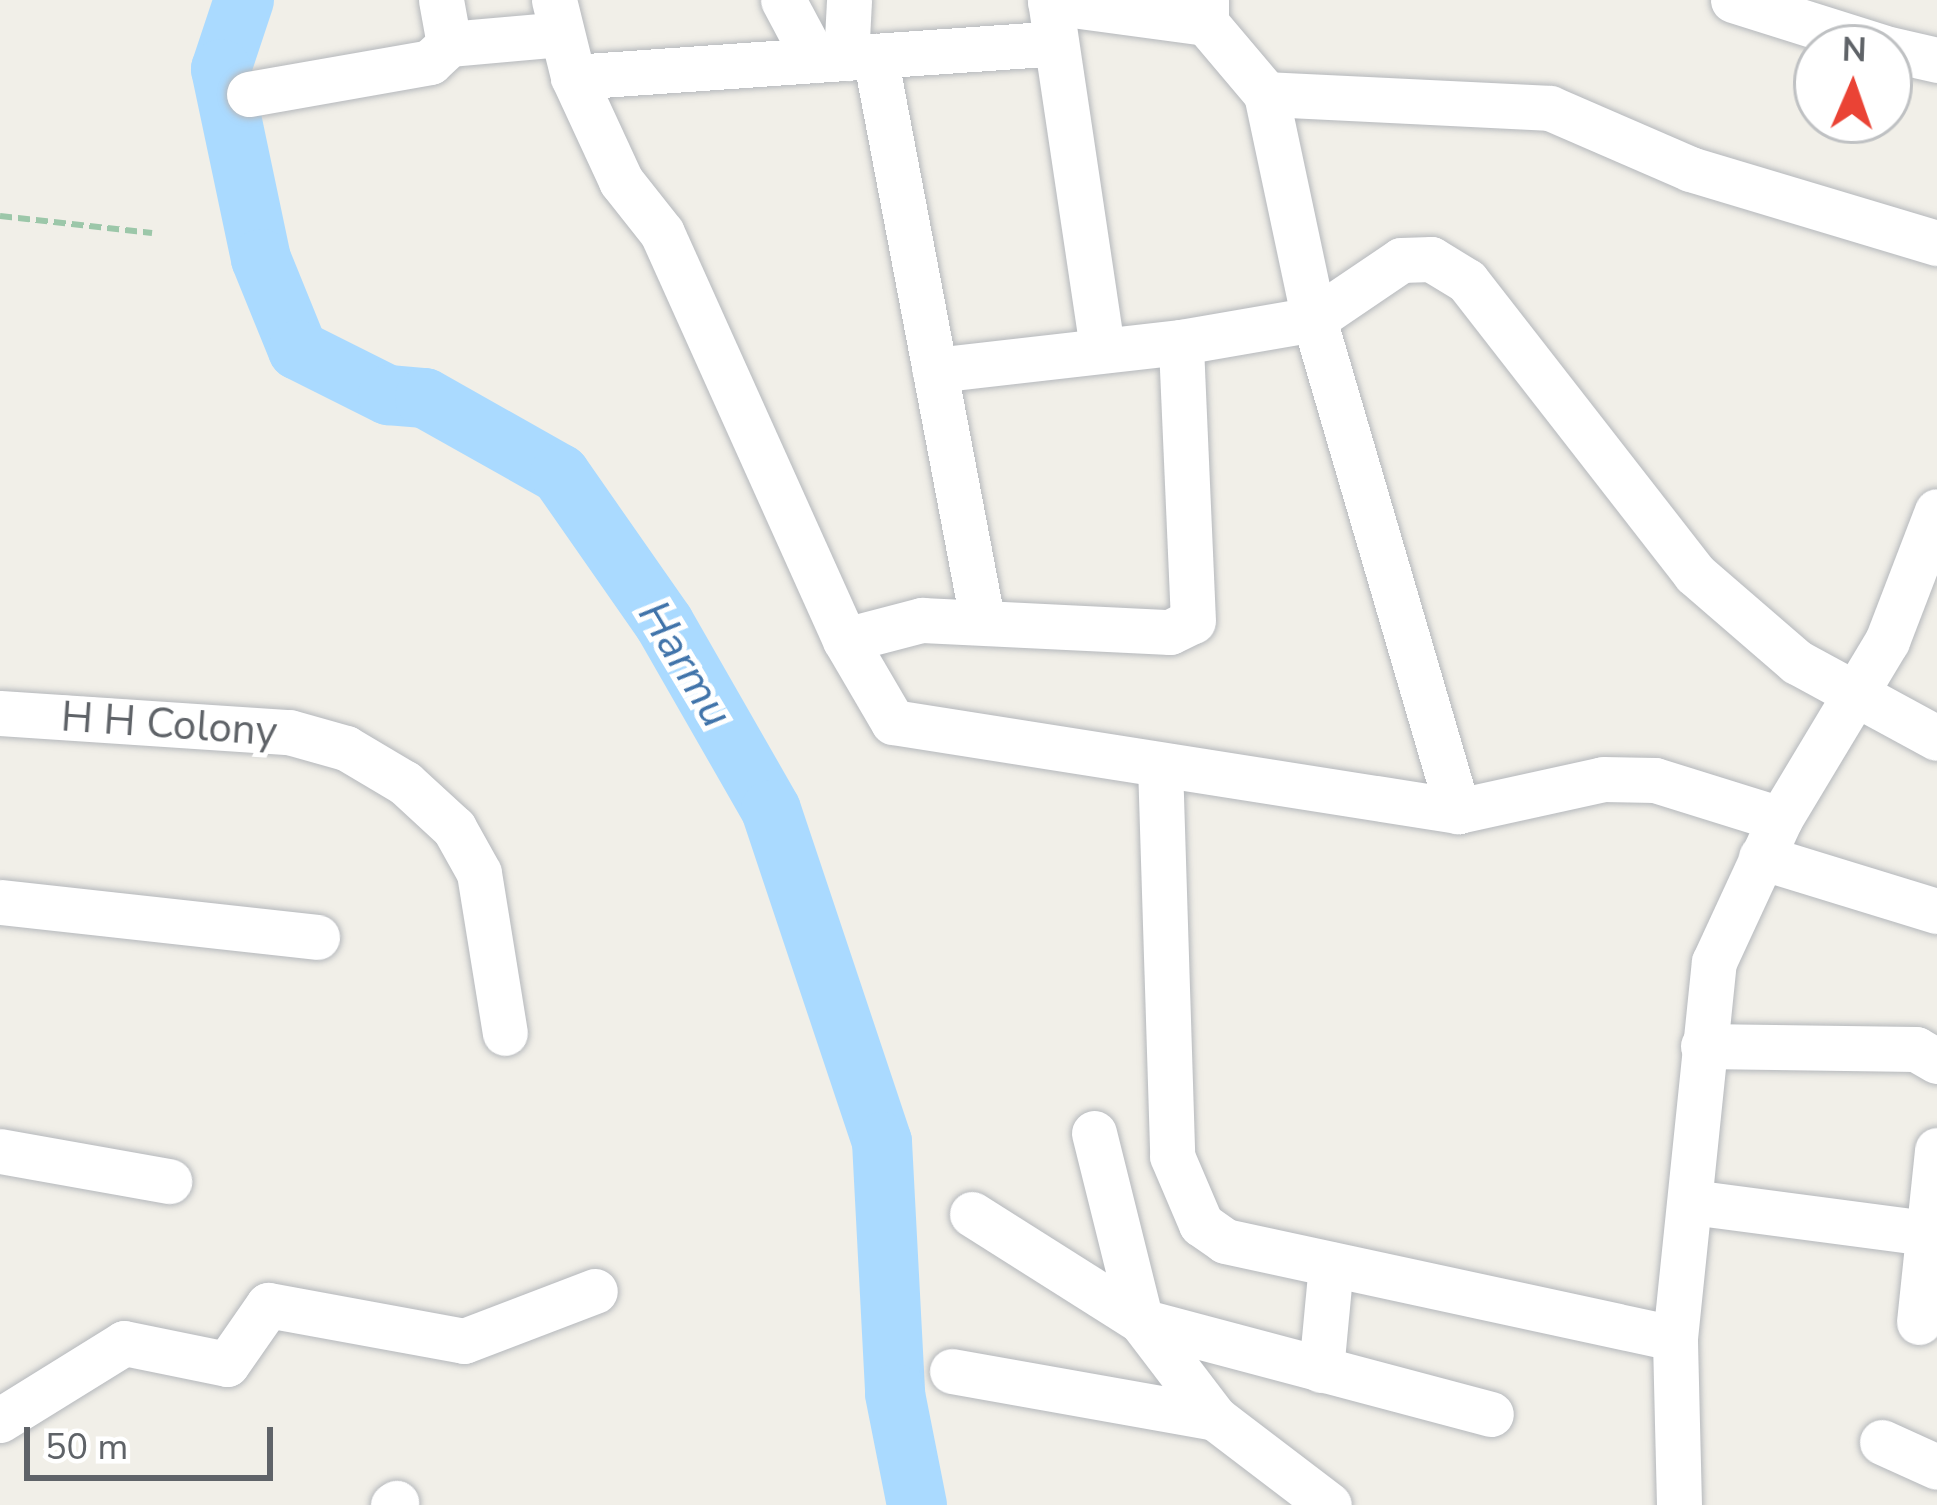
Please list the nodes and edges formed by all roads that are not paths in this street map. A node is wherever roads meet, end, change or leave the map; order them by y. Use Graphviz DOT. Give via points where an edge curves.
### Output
graph roads {
  1 [pos="440,0"];
  2 [pos="783,0"];
  3 [pos="849,0"];
  4 [pos="1733,0"];
  5 [pos="1206,11"];
  6 [pos="1050,15"];
  7 [pos="1808,24"];
  8 [pos="563,37"];
  9 [pos="448,44"];
  10 [pos="845,58"];
  11 [pos="249,94"];
  12 [pos="1266,94"];
  13 [pos="1937,243"];
  14 [pos="1314,319"];
  15 [pos="1181,342"];
  16 [pos="1102,350"];
  17 [pos="934,370"];
  18 [pos="1937,511"];
  19 [pos="982,620"];
  20 [pos="845,640"];
  21 [pos="1858,700"];
  22 [pos="0,713"];
  23 [pos="1937,738"];
  24 [pos="1160,766"];
  25 [pos="1458,812"];
  26 [pos="1770,838"];
  27 [pos="0,902"];
  28 [pos="1937,911"];
  29 [pos="317,938"];
  30 [pos="505,1033"];
  31 [pos="1703,1046"];
  32 [pos="1937,1061"];
  33 [pos="1094,1133"];
  34 [pos="1937,1150"];
  35 [pos="0,1151"];
  36 [pos="169,1181"];
  37 [pos="1691,1202"];
  38 [pos="972,1214"];
  39 [pos="1924,1233"];
  40 [pos="1331,1264"];
  41 [pos="595,1291"];
  42 [pos="1142,1321"];
  43 [pos="1919,1322"];
  44 [pos="1675,1338"];
  45 [pos="1321,1370"];
  46 [pos="952,1371"];
  47 [pos="1491,1414"];
  48 [pos="1215,1418"];
  49 [pos="0,1420"];
  50 [pos="1882,1442"];
  51 [pos="1937,1467"];
  52 [pos="1329,1505"];
  53 [pos="1679,1505"];
  1 -- 9 [label="street"];
  2 -- 10 [label="street"];
  3 -- 10 [label="street"];
  4 -- 7 [label="street"];
  5 -- 6 [label="street"];
  5 -- 12 [label="street"];
  6 -- 10 [label="street"];
  6 -- 16 [label="street"];
  8 -- 9 [label="street"];
  8 -- 10 [label="street"];
  8 -- 20 [label="street" via="621,181 672,254"];
  9 -- 11 [label="street" via="430,62"];
  10 -- 17 [label="street"];
  12 -- 13 [label="street" via="1550,108 1690,169"];
  12 -- 14 [label="street"];
  14 -- 15 [label="street"];
  14 -- 21 [label="street" via="1401,260 1431,259 1467,281 1695,574"];
  14 -- 25 [label="street"];
  15 -- 16 [label="street"];
  15 -- 19 [label="street" via="1192,621 1170,632"];
  16 -- 17 [label="street"];
  17 -- 19 [label="street"];
  18 -- 21 [label="street"];
  19 -- 20 [label="street" via="922,620"];
  20 -- 24 [label="street" via="876,706 916,732"];
  21 -- 23 [label="street"];
  21 -- 26 [label="street"];
  22 -- 30 [label="street, H H Colony" via="289,732 346,748 405,783 454,828 478,873"];
  24 -- 25 [label="street"];
  24 -- 40 [label="street" via="1172,1156 1185,1202 1225,1241"];
  25 -- 26 [label="street" via="1603,779 1655,780"];
  26 -- 28 [label="street"];
  26 -- 31 [label="street" via="1714,962"];
  27 -- 29 [label="street"];
  31 -- 32 [label="street" via="1916,1049"];
  31 -- 37 [label="street"];
  33 -- 42 [label="street"];
  34 -- 39 [label="street"];
  35 -- 36 [label="street"];
  37 -- 39 [label="street"];
  37 -- 44 [label="street"];
  38 -- 42 [label="street"];
  39 -- 43 [label="street"];
  40 -- 44 [label="street"];
  40 -- 45 [label="street"];
  41 -- 49 [label="street" via="464,1341 268,1305 227,1364 124,1343"];
  42 -- 45 [label="street"];
  42 -- 48 [label="street"];
  44 -- 53 [label="street"];
  45 -- 47 [label="street"];
  46 -- 48 [label="street"];
  48 -- 52 [label="street"];
  50 -- 51 [label="street"];
}
